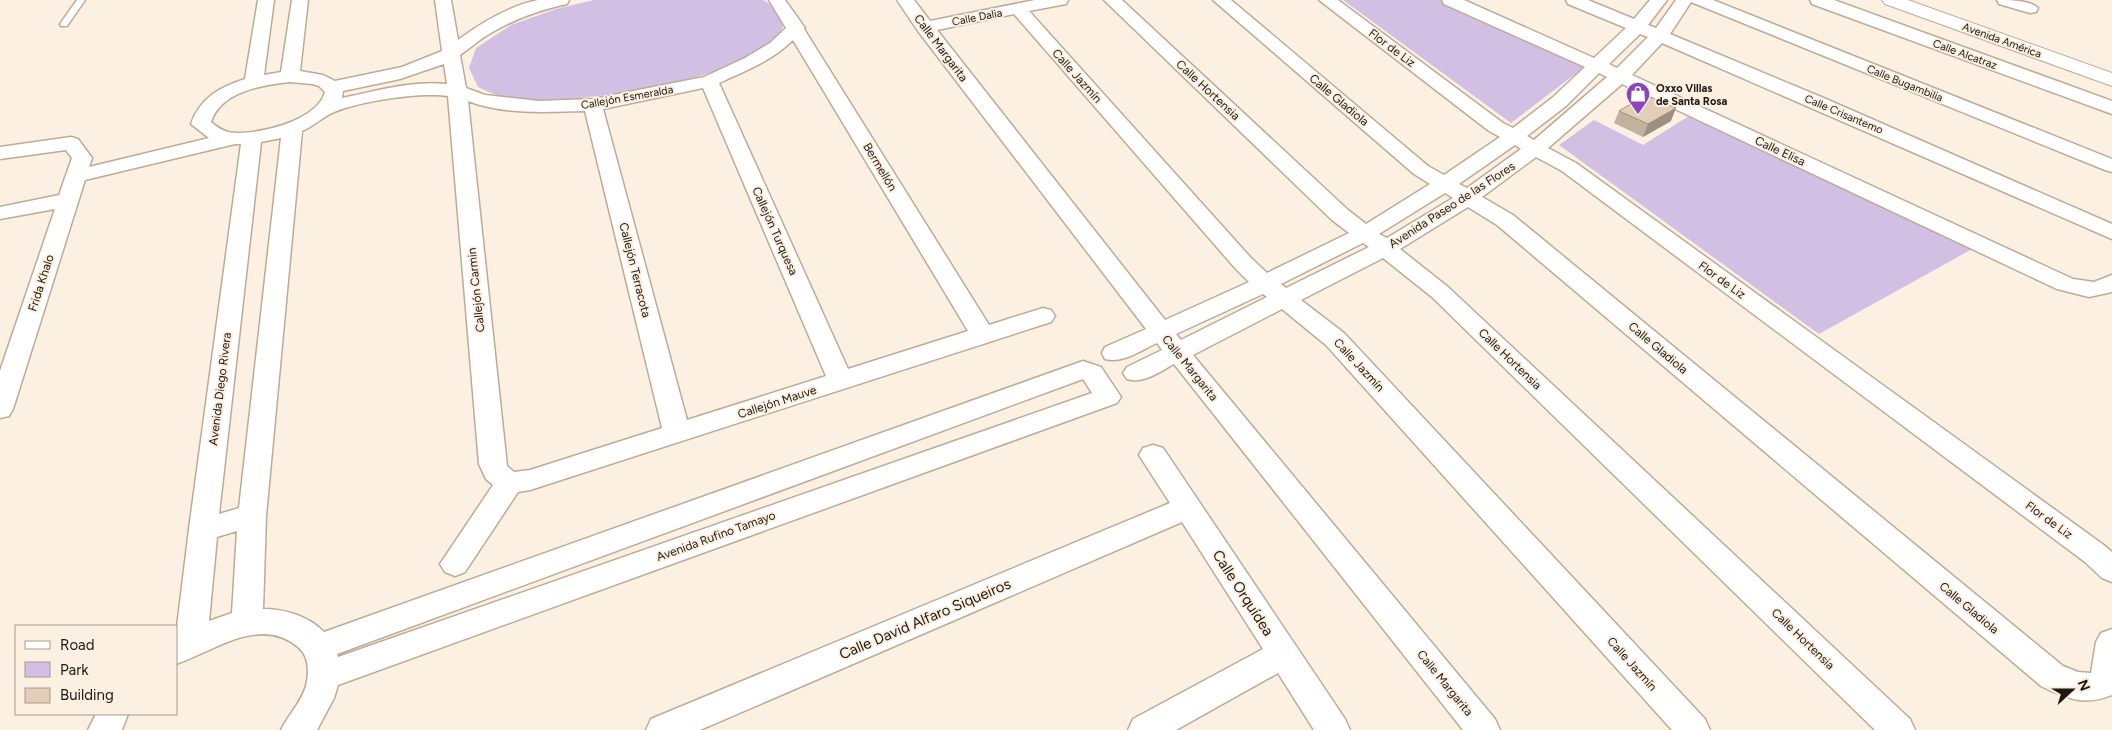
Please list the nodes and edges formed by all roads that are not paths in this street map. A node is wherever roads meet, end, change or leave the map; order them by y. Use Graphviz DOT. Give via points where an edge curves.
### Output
graph roads {
  1 [pos="81,0"];
  2 [pos="266,0"];
  3 [pos="300,0"];
  4 [pos="443,0"];
  5 [pos="777,0"];
  6 [pos="905,0"];
  7 [pos="1060,0"];
  8 [pos="1112,0"];
  9 [pos="1221,0"];
  10 [pos="1327,0"];
  11 [pos="1450,0"];
  12 [pos="1574,0"];
  13 [pos="1659,0"];
  14 [pos="1684,0"];
  15 [pos="1698,0"];
  16 [pos="1818,0"];
  17 [pos="1891,0"];
  18 [pos="1922,0"];
  19 [pos="2005,0"];
  20 [pos="553,1"];
  21 [pos="1018,9"];
  22 [pos="2030,9"];
  23 [pos="64,24"];
  24 [pos="1638,26"];
  25 [pos="924,27"];
  26 [pos="796,28"];
  27 [pos="1660,35"];
  28 [pos="451,53"];
  29 [pos="1597,67"];
  30 [pos="2112,67"];
  31 [pos="290,76"];
  32 [pos="1620,76"];
  33 [pos="2112,80"];
  34 [pos="254,82"];
  35 [pos="709,82"];
  36 [pos="332,87"];
  37 [pos="457,91"];
  38 [pos="593,105"];
  39 [pos="326,108"];
  40 [pos="2112,108"];
  41 [pos="292,128"];
  42 [pos="206,131"];
  43 [pos="1514,137"];
  44 [pos="242,138"];
  45 [pos="1536,148"];
  46 [pos="0,153"];
  47 [pos="2112,166"];
  48 [pos="80,167"];
  49 [pos="1444,184"];
  50 [pos="1467,198"];
  51 [pos="69,200"];
  52 [pos="0,213"];
  53 [pos="2112,232"];
  54 [pos="1374,241"];
  55 [pos="2112,282"];
  56 [pos="1264,283"];
  57 [pos="1284,298"];
  58 [pos="1043,316"];
  59 [pos="1162,333"];
  60 [pos="982,334"];
  61 [pos="1178,352"];
  62 [pos="1114,353"];
  63 [pos="1136,372"];
  64 [pos="841,381"];
  65 [pos="0,409"];
  66 [pos="677,434"];
  67 [pos="1154,455"];
  68 [pos="509,483"];
  69 [pos="1187,508"];
  70 [pos="252,516"];
  71 [pos="203,529"];
  72 [pos="455,564"];
  73 [pos="2112,570"];
  74 [pos="247,624"];
  75 [pos="2112,642"];
  76 [pos="184,646"];
  77 [pos="1283,654"];
  78 [pos="321,661"];
  79 [pos="112,715"];
  80 [pos="104,730"];
  81 [pos="298,730"];
  82 [pos="663,730"];
  83 [pos="1145,730"];
  84 [pos="1333,730"];
  85 [pos="1483,730"];
  86 [pos="1693,730"];
  87 [pos="1898,730"];
  1 -- 23 [label="lane"];
  2 -- 34 [label="street"];
  3 -- 31 [label="street"];
  4 -- 28 [label="street, Callejón Carmin"];
  5 -- 26 [label="street, Bermellón"];
  6 -- 25 [label="street, Calle Margarita"];
  7 -- 21 [label="street, Calle Dalia"];
  8 -- 54 [label="street, Calle Hortensia" via="1340,215"];
  9 -- 49 [label="street, Calle Gladiola" via="1421,170"];
  10 -- 43 [label="street, Flor de Liz" via="1496,127"];
  11 -- 29 [label="street, Calle Elisa"];
  12 -- 24 [label="street, Calle Crisantemo"];
  13 -- 24 [label="street, Avenida Paseo de las Flores"];
  14 -- 27 [label="street, Avenida Paseo de las Flores"];
  15 -- 47 [label="street, Calle Bugambilia"];
  16 -- 40 [label="street, Calle Alcatraz"];
  17 -- 33 [label="main road, Avenida América"];
  18 -- 30 [label="main road, Avenida América"];
  19 -- 22 [label="street"];
  20 -- 28 [label="street" via="489,26"];
  21 -- 25 [label="street, Calle Dalia"];
  21 -- 56 [label="street, Calle Jazmín"];
  24 -- 27 [label="street, Calle Crisantemo"];
  24 -- 29 [label="street, Avenida Paseo de las Flores"];
  25 -- 59 [label="street, Calle Margarita"];
  26 -- 35 [label="street, Callejón Esmeralda" via="776,47"];
  26 -- 60 [label="street, Bermellón"];
  27 -- 32 [label="street, Avenida Paseo de las Flores"];
  27 -- 53 [label="street, Calle Crisantemo"];
  28 -- 36 [label="street" via="410,70"];
  28 -- 37 [label="street, Callejón Carmin"];
  29 -- 32 [label="street, Calle Elisa"];
  29 -- 43 [label="street, Avenida Paseo de las Flores"];
  31 -- 34 [label="street"];
  31 -- 36 [label="street" via="309,76 324,80"];
  32 -- 45 [label="street, Avenida Paseo de las Flores"];
  32 -- 55 [label="street, Calle Elisa" via="2065,284 2089,290 2103,288"];
  34 -- 42 [label="street" via="208,106 201,124"];
  35 -- 38 [label="street, Callejón Esmeralda"];
  35 -- 64 [label="street, Callejón Turquesa"];
  36 -- 39 [label="street" via="332,100"];
  37 -- 38 [label="street, Callejón Esmeralda" via="481,100 506,104 539,107"];
  37 -- 39 [label="street, Callejón Esmeralda" via="431,88 403,91"];
  37 -- 68 [label="street, Callejón Carmin" via="493,464 496,472"];
  38 -- 66 [label="street, Callejón Terracota"];
  39 -- 41 [label="street"];
  41 -- 44 [label="street"];
  41 -- 70 [label="street"];
  42 -- 44 [label="street" via="217,136"];
  42 -- 48 [label="street" via="140,147"];
  43 -- 45 [label="street, Flor de Liz"];
  43 -- 49 [label="street, Avenida Paseo de las Flores"];
  44 -- 48 [label="street"];
  44 -- 71 [label="street, Avenida Diego Rivera"];
  45 -- 50 [label="street, Avenida Paseo de las Flores"];
  45 -- 73 [label="street, Flor de Liz" via="1568,167 2087,548"];
  46 -- 48 [label="street" via="71,143"];
  48 -- 51 [label="street, Frida Khalo"];
  49 -- 50 [label="street, Calle Gladiola"];
  49 -- 54 [label="street, Avenida Paseo de las Flores"];
  50 -- 54 [label="street, Avenida Paseo de las Flores"];
  50 -- 75 [label="street, Calle Gladiola" via="1505,220 2052,676 2084,689 2106,683"];
  51 -- 52 [label="street"];
  51 -- 65 [label="street, Frida Khalo"];
  54 -- 56 [label="street, Avenida Paseo de las Flores"];
  54 -- 57 [label="street, Avenida Paseo de las Flores"];
  54 -- 87 [label="street, Calle Hortensia" via="1440,292"];
  56 -- 57 [label="street, Calle Jazmín"];
  56 -- 59 [label="street, Avenida Paseo de las Flores"];
  57 -- 61 [label="street, Avenida Paseo de las Flores"];
  57 -- 86 [label="street, Calle Jazmín" via="1335,339"];
  58 -- 60 [label="street, Callejón Mauve"];
  59 -- 61 [label="street, Calle Margarita"];
  59 -- 62 [label="street"];
  60 -- 64 [label="street, Callejón Mauve"];
  61 -- 63 [label="street"];
  61 -- 85 [label="street, Calle Margarita"];
  64 -- 66 [label="street, Callejón Mauve"];
  66 -- 68 [label="street, Callejón Mauve" via="530,480"];
  67 -- 69 [label="street, Calle Orquídea"];
  68 -- 72 [label="street"];
  69 -- 77 [label="street, Calle Orquídea"];
  69 -- 82 [label="street, Calle David Alfaro Siqueiros"];
  70 -- 71 [label="street"];
  70 -- 74 [label="street"];
  71 -- 76 [label="street, Avenida Diego Rivera"];
  74 -- 76 [label="street" via="220,630"];
  74 -- 78 [label="street" via="278,623 303,631"];
  77 -- 83 [label="street"];
  77 -- 84 [label="street, Calle Orquídea"];
  78 -- 78 [label="street, Avenida Rufino Tamayo" via="1108,397 1089,371 1083,370"];
  78 -- 81 [label="street" via="319,696"];
  79 -- 80 [label="street"];
}
